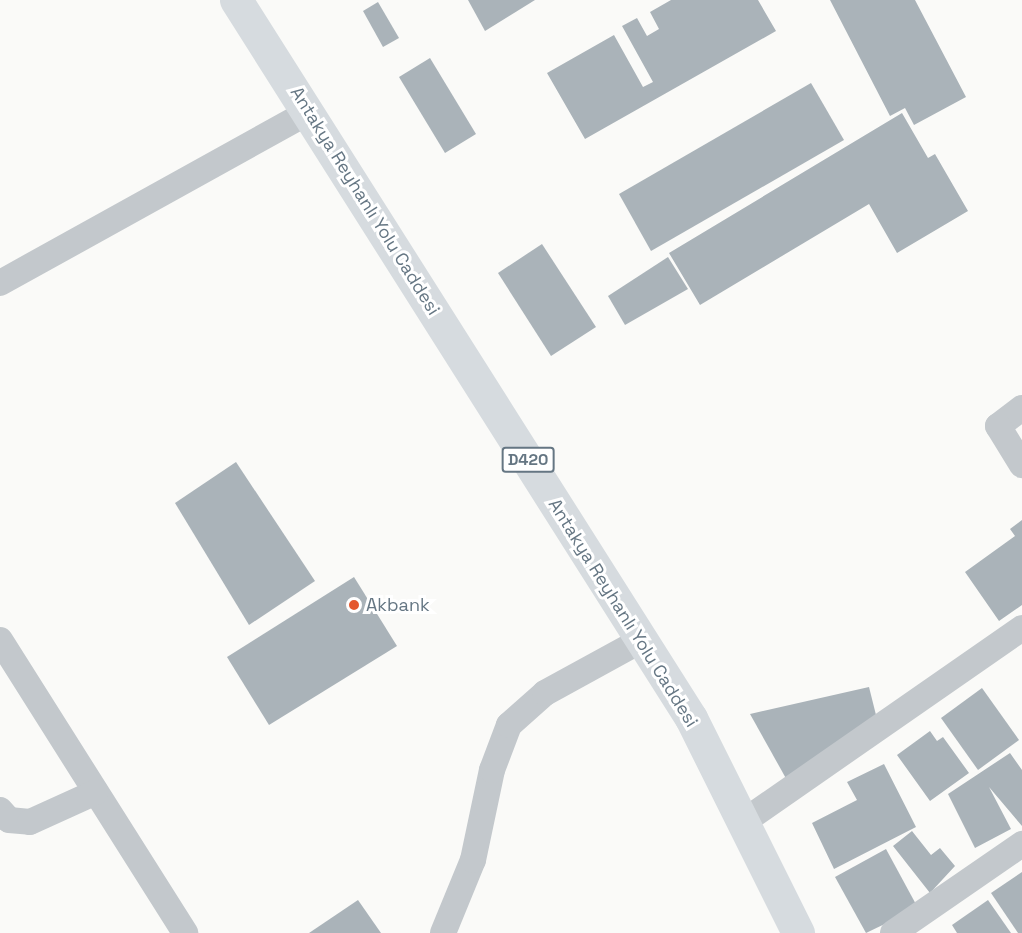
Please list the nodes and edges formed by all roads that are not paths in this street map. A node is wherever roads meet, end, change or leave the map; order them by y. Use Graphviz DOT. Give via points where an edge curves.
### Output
graph roads {
  1 [pos="236,0"];
  2 [pos="309,112"];
  3 [pos="0,283"];
  4 [pos="1022,408"];
  5 [pos="1022,465"];
  6 [pos="1022,628"];
  7 [pos="0,640"];
  8 [pos="642,640"];
  9 [pos="96,792"];
  10 [pos="0,810"];
  11 [pos="742,822"];
  12 [pos="1022,844"];
  13 [pos="185,933"];
  14 [pos="443,933"];
  15 [pos="798,933"];
  16 [pos="893,933"];
  1 -- 2 [label="main road, Antakya Reyhanlı Yolu Caddesi / D420"];
  2 -- 3 [label="street"];
  2 -- 8 [label="main road, Antakya Reyhanlı Yolu Caddesi / D420"];
  4 -- 5 [label="street" via="998,426"];
  6 -- 11 [label="street"];
  7 -- 9 [label="street"];
  8 -- 11 [label="main road, Antakya Reyhanlı Yolu Caddesi / D420" via="691,718"];
  8 -- 14 [label="street" via="545,693 509,725 492,770 473,860"];
  9 -- 10 [label="street" via="30,822 9,820"];
  9 -- 13 [label="street"];
  11 -- 15 [label="main road, Antakya Reyhanlı Yolu Caddesi / D420"];
  12 -- 16 [label="street"];
}
